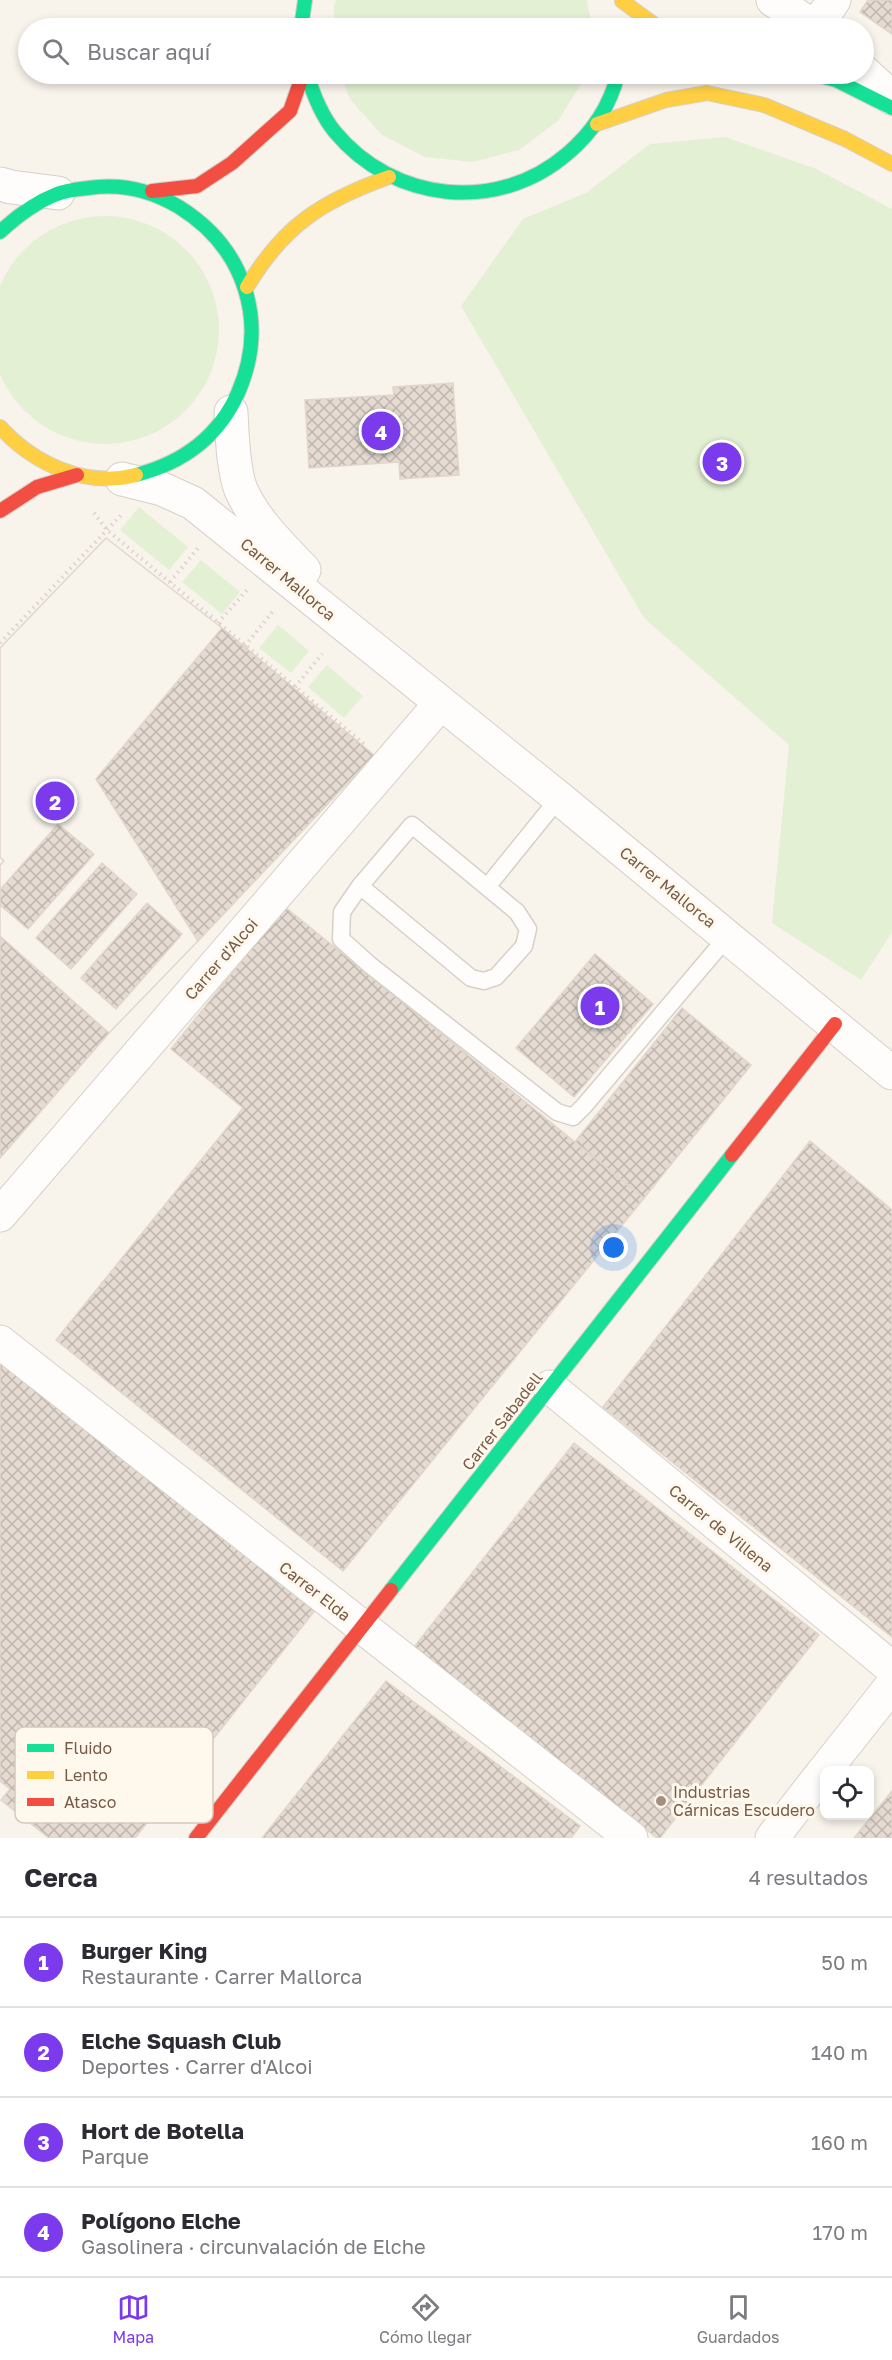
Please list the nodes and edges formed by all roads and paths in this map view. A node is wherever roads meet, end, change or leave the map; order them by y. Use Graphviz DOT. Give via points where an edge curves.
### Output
graph roads {
  1 [pos="305,0"];
  2 [pos="622,0"];
  3 [pos="773,0"];
  4 [pos="834,0"];
  5 [pos="302,18"];
  6 [pos="623,18"];
  7 [pos="646,18"];
  8 [pos="800,18"];
  9 [pos="822,18"];
  10 [pos="874,81"];
  11 [pos="301,84"];
  12 [pos="309,84"];
  13 [pos="616,84"];
  14 [pos="844,84"];
  15 [pos="892,98"];
  16 [pos="892,108"];
  17 [pos="597,124"];
  18 [pos="892,164"];
  19 [pos="389,177"];
  20 [pos="0,183"];
  21 [pos="149,191"];
  22 [pos="58,193"];
  23 [pos="0,232"];
  24 [pos="247,287"];
  25 [pos="231,412"];
  26 [pos="0,427"];
  27 [pos="76,475"];
  28 [pos="125,494"];
  29 [pos="0,511"];
  30 [pos="92,511"];
  31 [pos="107,530"];
  32 [pos="204,540"];
  33 [pos="170,582"];
  34 [pos="251,586"];
  35 [pos="273,611"];
  36 [pos="218,623"];
  37 [pos="0,643"];
  38 [pos="245,646"];
  39 [pos="322,654"];
  40 [pos="295,687"];
  41 [pos="441,703"];
  42 [pos="372,751"];
  43 [pos="559,798"];
  44 [pos="360,886"];
  45 [pos="487,887"];
  46 [pos="728,936"];
  47 [pos="835,1024"];
  48 [pos="892,1073"];
  49 [pos="0,1215"];
  50 [pos="0,1342"];
  51 [pos="550,1387"];
  52 [pos="362,1627"];
  53 [pos="892,1668"];
  54 [pos="892,1686"];
  55 [pos="829,1766"];
  56 [pos="820,1777"];
  57 [pos="213,1816"];
  58 [pos="208,1823"];
  59 [pos="626,1837"];
  60 [pos="196,1838"];
  61 [pos="772,1838"];
  1 -- 5 [label="main road"];
  2 -- 6 [label="main road"];
  2 -- 7 [label="main road"];
  3 -- 8 [label="street"];
  4 -- 9 [label="street"];
  10 -- 15 [label="street"];
  11 -- 21 [label="main road" via="290,111 232,163 197,186"];
  12 -- 19 [label="main road" via="334,131 360,157"];
  13 -- 17 [label="main road"];
  14 -- 16 [label="main road"];
  17 -- 18 [label="main road" via="666,100 707,93 764,105 845,139"];
  17 -- 19 [label="main road" via="565,159 526,182 480,194 434,192"];
  19 -- 24 [label="main road" via="327,203 283,236 261,261"];
  20 -- 22 [label="street"];
  21 -- 22 [label="main road" via="105,185"];
  21 -- 24 [label="main road" via="186,208 223,241"];
  22 -- 23 [label="main road"];
  24 -- 25 [label="main road" via="254,318 251,364"];
  25 -- 28 [label="main road" via="209,438 181,459 153,471"];
  25 -- 41 [label="street, Carrer Mallorca" via="241,489 267,530 353,622"];
  26 -- 27 [label="main road" via="11,442 49,466"];
  27 -- 28 [label="main road"];
  27 -- 29 [label="main road" via="38,487"];
  28 -- 31 [label="path"];
  28 -- 41 [label="street, Carrer Mallorca" via="162,489 193,503"];
  30 -- 31 [label="path"];
  31 -- 33 [label="path"];
  31 -- 37 [label="path"];
  32 -- 33 [label="path"];
  33 -- 36 [label="path"];
  34 -- 36 [label="path"];
  35 -- 38 [label="path"];
  36 -- 38 [label="path"];
  38 -- 40 [label="path"];
  39 -- 40 [label="path"];
  40 -- 42 [label="path"];
  41 -- 43 [label="street, Carrer Mallorca"];
  41 -- 49 [label="street, Carrer d'Alcoi"];
  43 -- 45 [label="lane"];
  43 -- 46 [label="street, Carrer Mallorca"];
  44 -- 45 [label="lane" via="412,825"];
  44 -- 45 [label="lane" via="471,978 484,981 496,977 524,946 528,929 517,912"];
  44 -- 46 [label="lane" via="342,912 341,939 557,1112 573,1117"];
  46 -- 47 [label="street, Carrer Mallorca"];
  47 -- 48 [label="street, Carrer Mallorca"];
  47 -- 51 [label="main road, Carrer Sabadell"];
  50 -- 52 [label="street, Carrer Elda"];
  51 -- 52 [label="main road, Carrer Sabadell"];
  51 -- 53 [label="street, Carrer de Villena"];
  52 -- 57 [label="main road, Carrer Sabadell"];
  52 -- 59 [label="street, Carrer Elda"];
  54 -- 55 [label="street"];
  56 -- 61 [label="street"];
  58 -- 60 [label="main road, Carrer Sabadell"];
}
